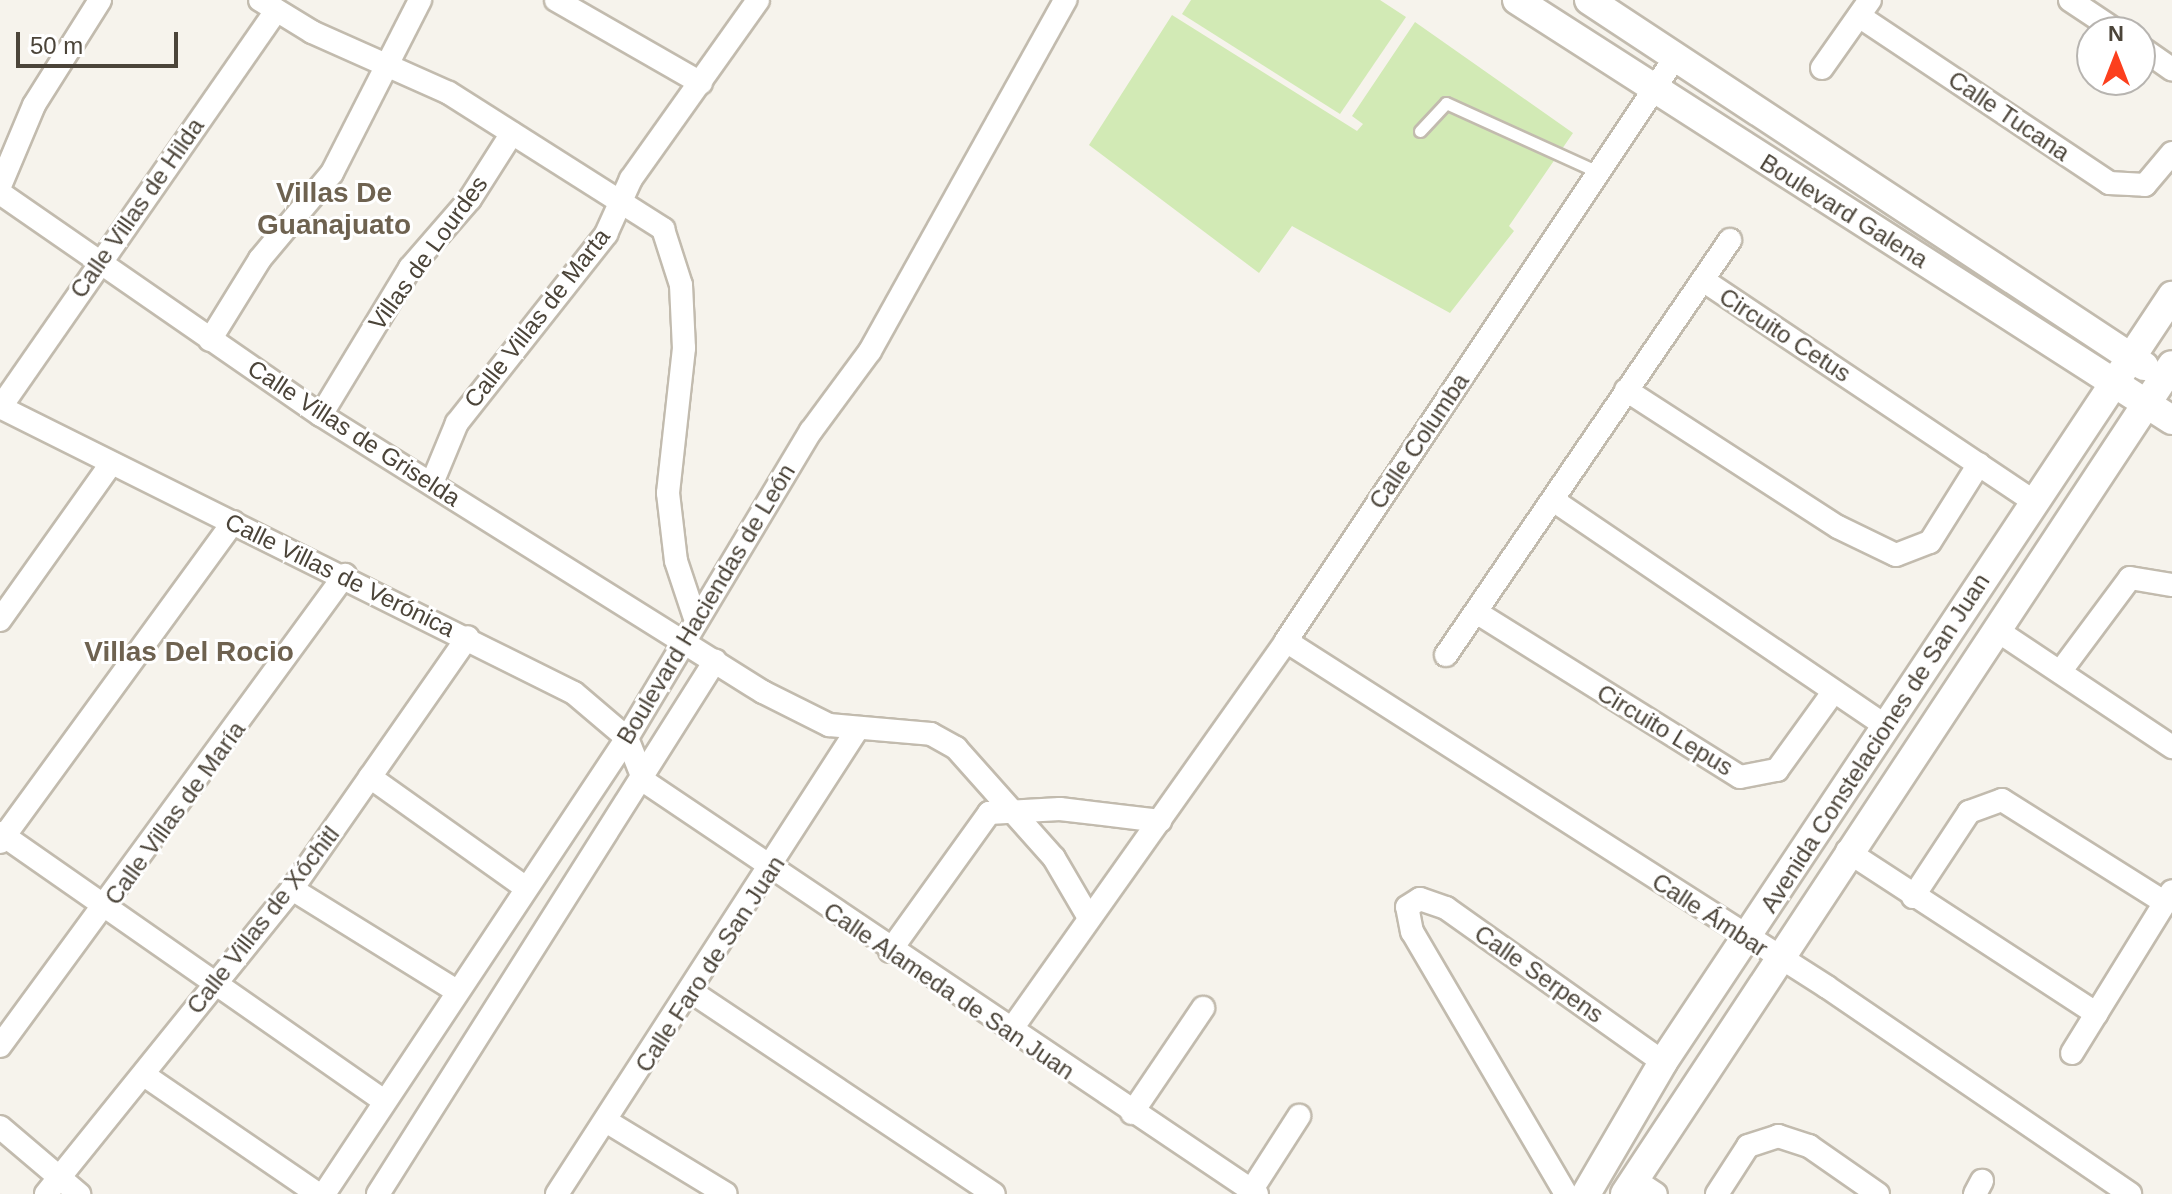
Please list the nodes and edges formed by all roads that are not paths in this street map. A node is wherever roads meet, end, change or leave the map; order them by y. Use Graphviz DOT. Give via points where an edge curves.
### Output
graph roads {
  1 [pos="100,0"];
  2 [pos="420,0"];
  3 [pos="556,0"];
  4 [pos="758,0"];
  5 [pos="1065,0"];
  6 [pos="1517,0"];
  7 [pos="1589,0"];
  8 [pos="2070,0"];
  9 [pos="268,5"];
  10 [pos="1864,8"];
  11 [pos="2094,16"];
  12 [pos="1675,58"];
  13 [pos="384,65"];
  14 [pos="1822,68"];
  15 [pos="701,83"];
  16 [pos="1652,90"];
  17 [pos="1420,131"];
  18 [pos="512,133"];
  19 [pos="2172,153"];
  20 [pos="1598,172"];
  21 [pos="0,186"];
  22 [pos="0,193"];
  23 [pos="622,196"];
  24 [pos="1730,240"];
  25 [pos="99,259"];
  26 [pos="1703,280"];
  27 [pos="2172,296"];
  28 [pos="210,340"];
  29 [pos="2131,358"];
  30 [pos="2169,376"];
  31 [pos="2113,381"];
  32 [pos="1626,390"];
  33 [pos="2146,403"];
  34 [pos="0,407"];
  35 [pos="321,415"];
  36 [pos="2172,420"];
  37 [pos="1979,464"];
  38 [pos="110,465"];
  39 [pos="432,483"];
  40 [pos="1553,500"];
  41 [pos="2033,501"];
  42 [pos="233,522"];
  43 [pos="345,575"];
  44 [pos="2172,585"];
  45 [pos="1476,612"];
  46 [pos="694,615"];
  47 [pos="0,620"];
  48 [pos="1995,629"];
  49 [pos="468,637"];
  50 [pos="678,641"];
  51 [pos="1286,641"];
  52 [pos="1446,655"];
  53 [pos="715,661"];
  54 [pos="2060,672"];
  55 [pos="1834,691"];
  56 [pos="1885,726"];
  57 [pos="857,730"];
  58 [pos="627,738"];
  59 [pos="2172,747"];
  60 [pos="370,777"];
  61 [pos="644,781"];
  62 [pos="1010,809"];
  63 [pos="1160,821"];
  64 [pos="1,837"];
  65 [pos="1847,851"];
  66 [pos="771,873"];
  67 [pos="525,887"];
  68 [pos="292,889"];
  69 [pos="2168,896"];
  70 [pos="1913,897"];
  71 [pos="106,910"];
  72 [pos="1089,918"];
  73 [pos="1747,939"];
  74 [pos="890,951"];
  75 [pos="1776,957"];
  76 [pos="215,985"];
  77 [pos="455,990"];
  78 [pos="692,992"];
  79 [pos="1203,1008"];
  80 [pos="2097,1014"];
  81 [pos="1011,1030"];
  82 [pos="0,1046"];
  83 [pos="2072,1053"];
  84 [pos="1663,1062"];
  85 [pos="144,1075"];
  86 [pos="383,1100"];
  87 [pos="1132,1113"];
  88 [pos="1299,1116"];
  89 [pos="606,1121"];
  90 [pos="0,1127"];
  91 [pos="52,1186"];
  92 [pos="1639,1189"];
  93 [pos="1252,1193"];
  94 [pos="79,1194"];
  95 [pos="318,1194"];
  96 [pos="324,1194"];
  97 [pos="378,1194"];
  98 [pos="557,1194"];
  99 [pos="726,1194"];
  100 [pos="994,1194"];
  101 [pos="1566,1194"];
  102 [pos="1586,1194"];
  103 [pos="1717,1194"];
  104 [pos="1878,1194"];
  105 [pos="2130,1194"];
  1 -- 21 [label="street" via="34,105"];
  2 -- 13 [label="street"];
  3 -- 15 [label="street"];
  4 -- 15 [label="street, Calle Villas de Marta"];
  5 -- 46 [label="street, Boulevard Haciendas de León" via="870,351"];
  6 -- 16 [label="street, Boulevard Galena"];
  7 -- 12 [label="street, Boulevard Galena"];
  8 -- 11 [label="street"];
  9 -- 13 [label="street"];
  9 -- 25 [label="street, Calle Villas de Hilda"];
  10 -- 14 [label="street"];
  10 -- 19 [label="street, Calle Tucana" via="2109,183 2145,185"];
  12 -- 16 [label="street, Calle Columba"];
  12 -- 29 [label="street, Boulevard Galena"];
  13 -- 18 [label="street" via="449,93"];
  13 -- 28 [label="street" via="332,173 260,259"];
  15 -- 23 [label="street, Calle Villas de Marta"];
  16 -- 20 [label="street, Calle Columba"];
  16 -- 31 [label="street, Boulevard Galena"];
  17 -- 20 [label="lane" via="1446,103"];
  18 -- 23 [label="street"];
  18 -- 35 [label="street, Villas de Lourdes" via="470,199 410,268"];
  20 -- 51 [label="street, Calle Columba"];
  22 -- 25 [label="street, Calle Villas de Griselda"];
  23 -- 39 [label="street, Calle Villas de Marta" via="606,234 457,423"];
  23 -- 46 [label="street" via="663,229 681,285 682,385 668,493 676,561"];
  24 -- 26 [label="street"];
  25 -- 28 [label="street, Calle Villas de Griselda"];
  25 -- 34 [label="street, Calle Villas de Hilda"];
  26 -- 32 [label="street, Circuito Cetus"];
  26 -- 37 [label="street, Circuito Cetus"];
  27 -- 29 [label="street, Avenida Constelaciones de San Juan"];
  28 -- 35 [label="street, Calle Villas de Griselda"];
  29 -- 30 [label="street, Boulevard Galena"];
  29 -- 31 [label="street, Avenida Constelaciones de San Juan"];
  30 -- 33 [label="street, Avenida Constelaciones de San Juan"];
  31 -- 33 [label="street, Boulevard Galena"];
  31 -- 41 [label="street, Avenida Constelaciones de San Juan"];
  32 -- 37 [label="street" via="1838,527 1896,555 1930,542"];
  32 -- 40 [label="street, Circuito Cetus"];
  33 -- 36 [label="street, Boulevard Galena"];
  33 -- 48 [label="street, Avenida Constelaciones de San Juan"];
  34 -- 38 [label="street, Calle Villas de Verónica"];
  35 -- 39 [label="street, Calle Villas de Griselda"];
  37 -- 41 [label="street, Circuito Cetus"];
  38 -- 42 [label="street, Calle Villas de Verónica"];
  38 -- 47 [label="street"];
  39 -- 50 [label="street, Calle Villas de Griselda"];
  40 -- 45 [label="street, Circuito Cetus"];
  40 -- 55 [label="street"];
  41 -- 56 [label="street, Avenida Constelaciones de San Juan"];
  42 -- 43 [label="street, Calle Villas de Verónica"];
  42 -- 64 [label="street"];
  43 -- 49 [label="street, Calle Villas de Verónica"];
  43 -- 71 [label="street, Calle Villas de María"];
  44 -- 54 [label="street" via="2130,578"];
  45 -- 52 [label="street, Circuito Cetus"];
  45 -- 55 [label="street, Circuito Lepus" via="1740,777 1777,770"];
  46 -- 50 [label="street, Boulevard Haciendas de León"];
  48 -- 54 [label="street"];
  48 -- 65 [label="street, Avenida Constelaciones de San Juan"];
  49 -- 58 [label="street, Calle Villas de Verónica" via="574,693"];
  49 -- 60 [label="street, Calle Villas de Xóchitl"];
  50 -- 53 [label="street, Calle Villas de Griselda"];
  50 -- 58 [label="street, Boulevard Haciendas de León"];
  51 -- 63 [label="street, Calle Columba"];
  51 -- 73 [label="street, Calle Ámbar"];
  53 -- 57 [label="street, Calle Villas de Griselda" via="829,725"];
  53 -- 61 [label="street, Boulevard Haciendas de León"];
  54 -- 59 [label="street"];
  55 -- 56 [label="street"];
  56 -- 73 [label="street, Avenida Constelaciones de San Juan"];
  57 -- 62 [label="street, Calle Villas de Griselda" via="931,734 983,771"];
  57 -- 66 [label="street, Calle Faro de San Juan"];
  58 -- 61 [label="street, Calle Villas de Verónica"];
  58 -- 67 [label="street, Boulevard Haciendas de León"];
  60 -- 67 [label="street"];
  60 -- 68 [label="street, Calle Villas de Xóchitl"];
  61 -- 66 [label="street, Calle Alameda de San Juan"];
  61 -- 97 [label="street, Boulevard Haciendas de León"];
  62 -- 63 [label="street"];
  62 -- 72 [label="street, Calle Villas de Griselda" via="1054,858"];
  62 -- 74 [label="street" via="979,821"];
  63 -- 72 [label="street, Calle Columba"];
  64 -- 71 [label="street"];
  65 -- 70 [label="street"];
  65 -- 75 [label="street, Avenida Constelaciones de San Juan"];
  66 -- 74 [label="street, Calle Alameda de San Juan"];
  66 -- 78 [label="street, Calle Faro de San Juan"];
  67 -- 77 [label="street, Boulevard Haciendas de León"];
  68 -- 76 [label="street, Calle Villas de Xóchitl"];
  68 -- 77 [label="street"];
  69 -- 70 [label="street" via="2002,800 1969,812"];
  69 -- 80 [label="street"];
  70 -- 80 [label="street"];
  71 -- 76 [label="street"];
  71 -- 82 [label="street, Calle Villas de María"];
  72 -- 81 [label="street, Calle Columba"];
  73 -- 75 [label="street, Calle Ámbar"];
  73 -- 84 [label="street, Avenida Constelaciones de San Juan"];
  74 -- 81 [label="street, Calle Alameda de San Juan"];
  75 -- 92 [label="street, Avenida Constelaciones de San Juan"];
  75 -- 105 [label="street, Calle Ámbar"];
  76 -- 85 [label="street, Calle Villas de Xóchitl"];
  76 -- 86 [label="street"];
  77 -- 86 [label="street, Boulevard Haciendas de León"];
  78 -- 89 [label="street, Calle Faro de San Juan"];
  78 -- 100 [label="street"];
  79 -- 87 [label="street"];
  80 -- 83 [label="street"];
  81 -- 87 [label="street, Calle Alameda de San Juan"];
  84 -- 101 [label="street, Calle Serpens" via="1446,908 1411,902 1408,923"];
  84 -- 102 [label="street, Avenida Constelaciones de San Juan"];
  85 -- 91 [label="street, Calle Villas de Xóchitl"];
  85 -- 95 [label="street"];
  86 -- 96 [label="street, Boulevard Haciendas de León"];
  87 -- 93 [label="street, Calle Alameda de San Juan"];
  88 -- 93 [label="street"];
  89 -- 98 [label="street, Calle Faro de San Juan"];
  89 -- 99 [label="street"];
  90 -- 91 [label="street"];
  91 -- 94 [label="street"];
  103 -- 104 [label="street" via="1748,1146 1778,1136 1809,1146"];
}
